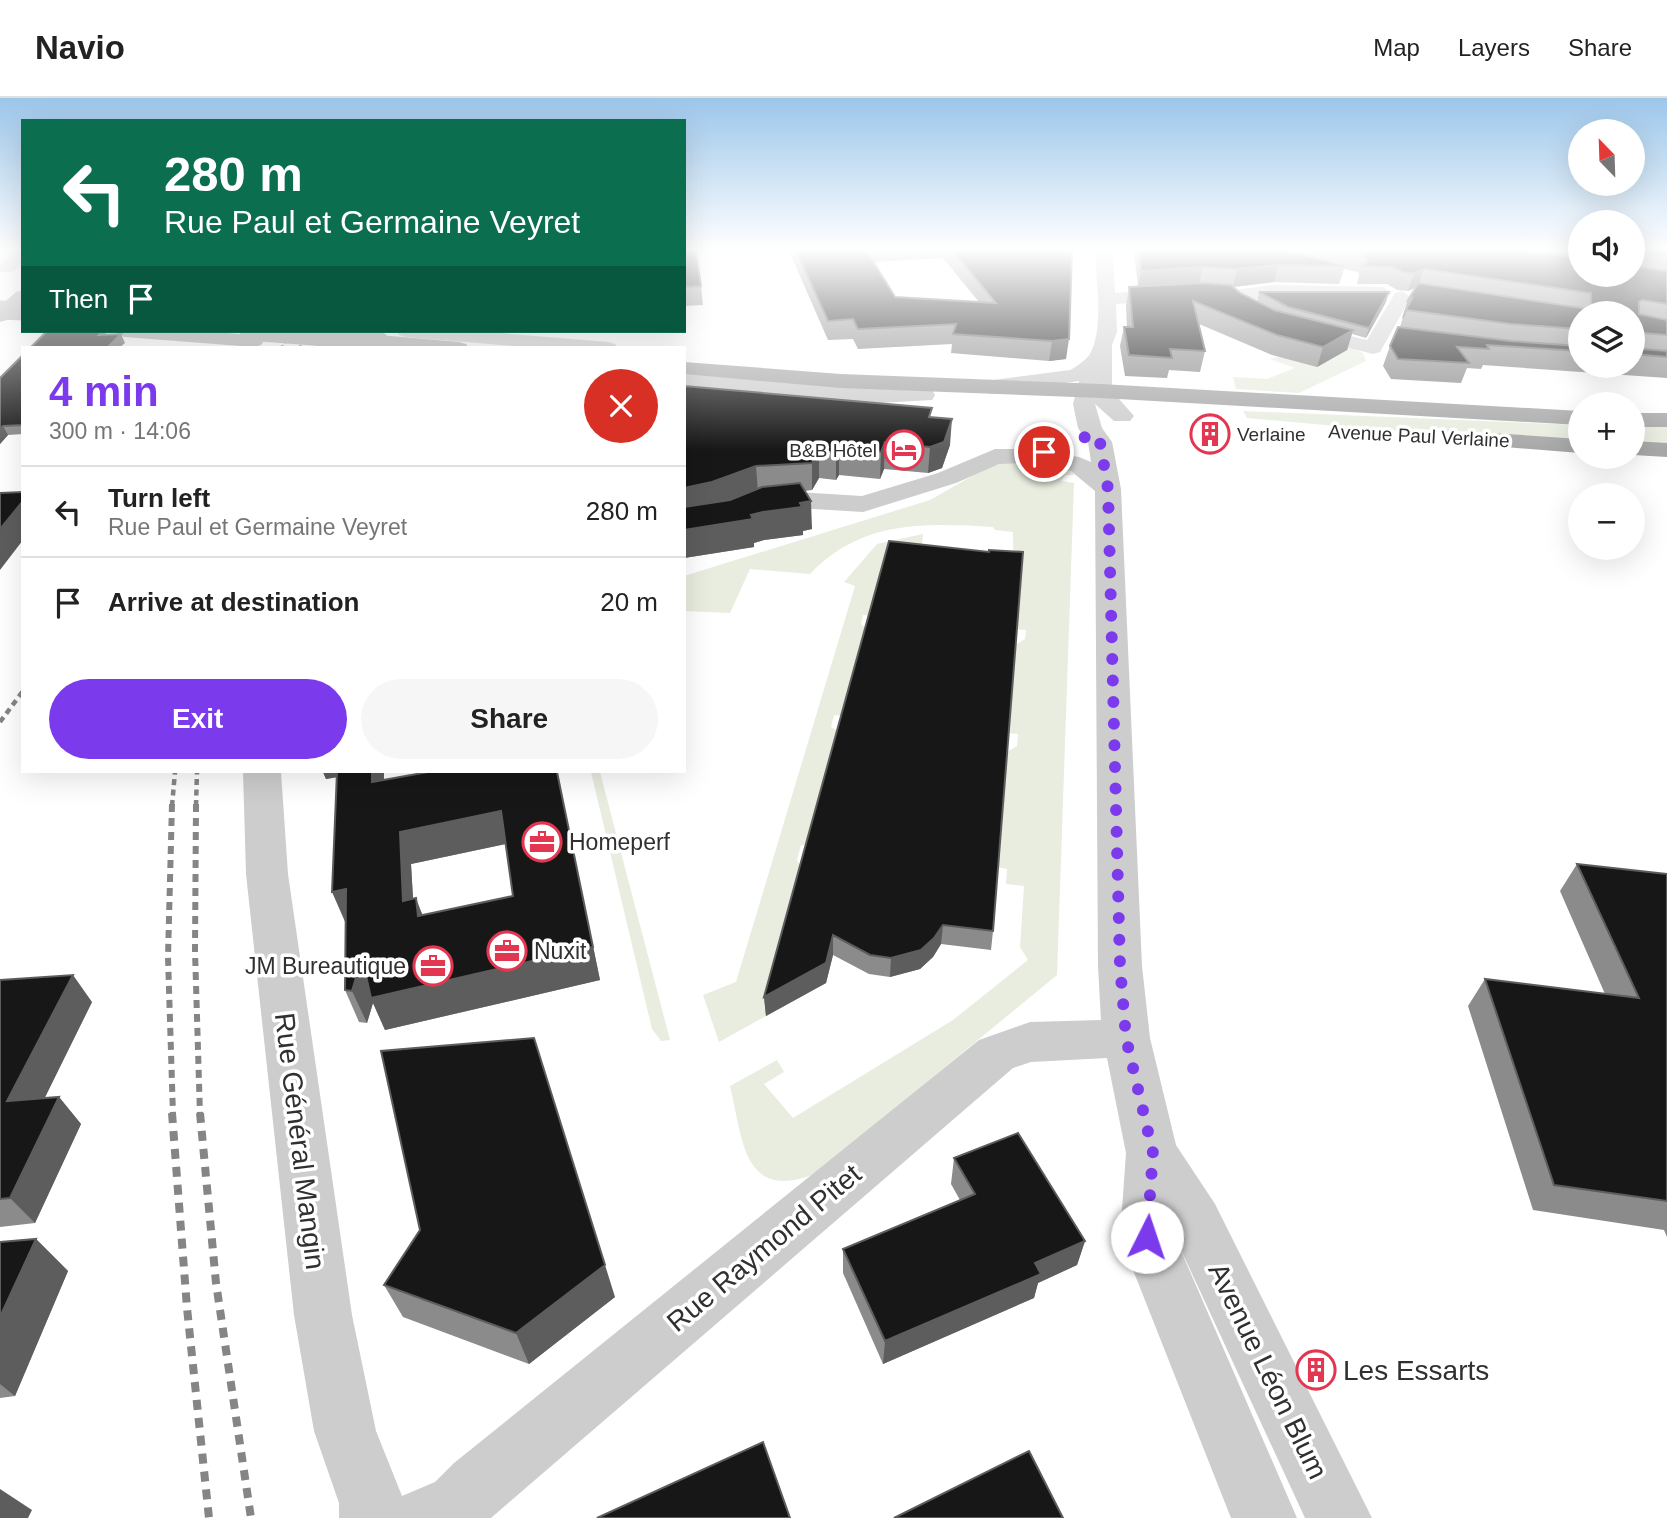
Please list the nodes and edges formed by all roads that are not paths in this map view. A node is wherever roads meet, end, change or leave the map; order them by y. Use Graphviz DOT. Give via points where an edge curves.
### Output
graph roads {
  1 [pos="1107,317"];
  2 [pos="1391,317"];
  3 [pos="0,319"];
  4 [pos="1277,322"];
  5 [pos="21,323"];
  6 [pos="1107,332"];
  7 [pos="175,333"];
  8 [pos="330,333"];
  9 [pos="431,333"];
  10 [pos="251,336"];
  11 [pos="1408,340"];
  12 [pos="379,341"];
  13 [pos="1377,342"];
  14 [pos="436,346"];
  15 [pos="584,346"];
  16 [pos="1102,354"];
  17 [pos="686,355"];
  18 [pos="686,368"];
  19 [pos="686,380"];
  20 [pos="841,381"];
  21 [pos="880,382"];
  22 [pos="993,387"];
  23 [pos="924,395"];
  24 [pos="1106,407"];
  25 [pos="1568,417"];
  26 [pos="1645,420"];
  27 [pos="1667,421"];
  28 [pos="1448,438"];
  29 [pos="1568,445"];
  30 [pos="1645,449"];
  31 [pos="1667,450"];
  32 [pos="1024,456"];
  33 [pos="1110,475"];
  34 [pos="686,525"];
  35 [pos="262,773"];
  36 [pos="1126,1038"];
  37 [pos="1153,1153"];
  38 [pos="398,1514"];
  39 [pos="1264,1518"];
  40 [pos="1339,1518"];
  1 -- 6 [label="street"];
  2 -- 13 [label="street"];
  3 -- 5 [label="main road"];
  4 -- 13 [label="street" via="1314,334"];
  6 -- 16 [label="street"];
  6 -- 24 [label="street" via="1114,345 1115,369"];
  7 -- 10 [label="main road"];
  8 -- 12 [label="main road, bridge"];
  9 -- 15 [label="street"];
  10 -- 12 [label="main road, bridge"];
  11 -- 13 [label="street"];
  12 -- 14 [label="main road"];
  16 -- 22 [label="street" via="1074,376"];
  16 -- 24 [label="street"];
  17 -- 21 [label="street" via="837,369"];
  18 -- 20 [label="main road"];
  19 -- 23 [label="street" via="878,396"];
  20 -- 21 [label="main road"];
  20 -- 23 [label="main road"];
  21 -- 22 [label="main road"];
  22 -- 24 [label="main road"];
  23 -- 24 [label="main road"];
  24 -- 25 [label="main road, Avenue Paul Verlaine" via="1293,410 1335,406"];
  24 -- 32 [label="street" via="1063,447"];
  24 -- 33 [label="street, Avenue Léon Blum" via="1100,442"];
  26 -- 27 [label="main road"];
  28 -- 29 [label="main road, Avenue Paul Verlaine"];
  30 -- 31 [label="main road"];
  32 -- 33 [label="street"];
  32 -- 34 [label="street" via="986,460 947,478 863,504 797,500 758,504 721,519"];
  33 -- 36 [label="street, Avenue Léon Blum" via="1120,966"];
  35 -- 38 [label="street, Rue Général Mangin" via="267,874 323,1315 345,1431"];
  36 -- 37 [label="street, Avenue Léon Blum"];
  36 -- 38 [label="street, Rue Raymond Pitet" via="1030,1041 996,1055 455,1507"];
  37 -- 39 [label="street, Avenue Léon Blum" via="1147,1237"];
  37 -- 40 [label="street, Avenue Léon Blum" via="1196,1222"];
}
